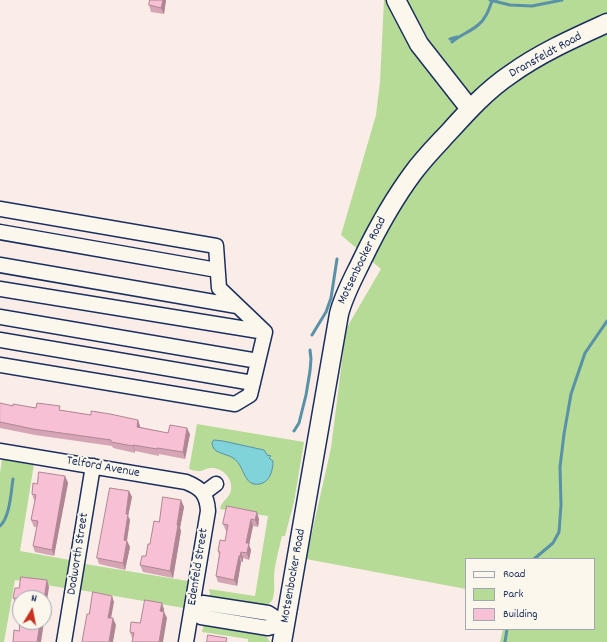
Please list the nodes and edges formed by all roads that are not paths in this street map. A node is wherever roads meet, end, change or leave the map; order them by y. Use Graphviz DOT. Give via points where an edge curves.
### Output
graph roads {
  1 [pos="396,0"];
  2 [pos="607,23"];
  3 [pos="470,110"];
  4 [pos="0,209"];
  5 [pos="0,232"];
  6 [pos="0,265"];
  7 [pos="217,270"];
  8 [pos="0,289"];
  9 [pos="237,306"];
  10 [pos="0,317"];
  11 [pos="265,332"];
  12 [pos="0,340"];
  13 [pos="258,361"];
  14 [pos="0,364"];
  15 [pos="253,383"];
  16 [pos="0,450"];
  17 [pos="93,466"];
  18 [pos="216,484"];
  19 [pos="204,493"];
  20 [pos="192,608"];
  21 [pos="285,624"];
  22 [pos="64,642"];
  23 [pos="186,642"];
  24 [pos="282,642"];
  1 -- 3 [label="main road" via="420,44"];
  2 -- 3 [label="main road, Dransfeldt Road" via="517,70 491,89"];
  3 -- 21 [label="main road, Motsenbocker Road" via="426,157 397,197 379,227 343,300"];
  4 -- 7 [label="street" via="216,246"];
  5 -- 7 [label="street"];
  6 -- 9 [label="street"];
  7 -- 9 [label="street" via="219,288"];
  8 -- 11 [label="street"];
  9 -- 11 [label="street"];
  10 -- 13 [label="street"];
  11 -- 13 [label="street"];
  12 -- 15 [label="street"];
  13 -- 15 [label="street"];
  14 -- 15 [label="street" via="235,404 250,395"];
  16 -- 17 [label="street, Telford Avenue"];
  17 -- 19 [label="street, Telford Avenue" via="186,482"];
  17 -- 22 [label="street, Dodworth Street"];
  18 -- 19 [label="street"];
  19 -- 20 [label="street, Edenfeld Street" via="208,511"];
  20 -- 21 [label="street" via="201,617 268,628"];
  20 -- 23 [label="street, Edenfeld Street"];
  21 -- 24 [label="main road, Motsenbocker Road"];
}
